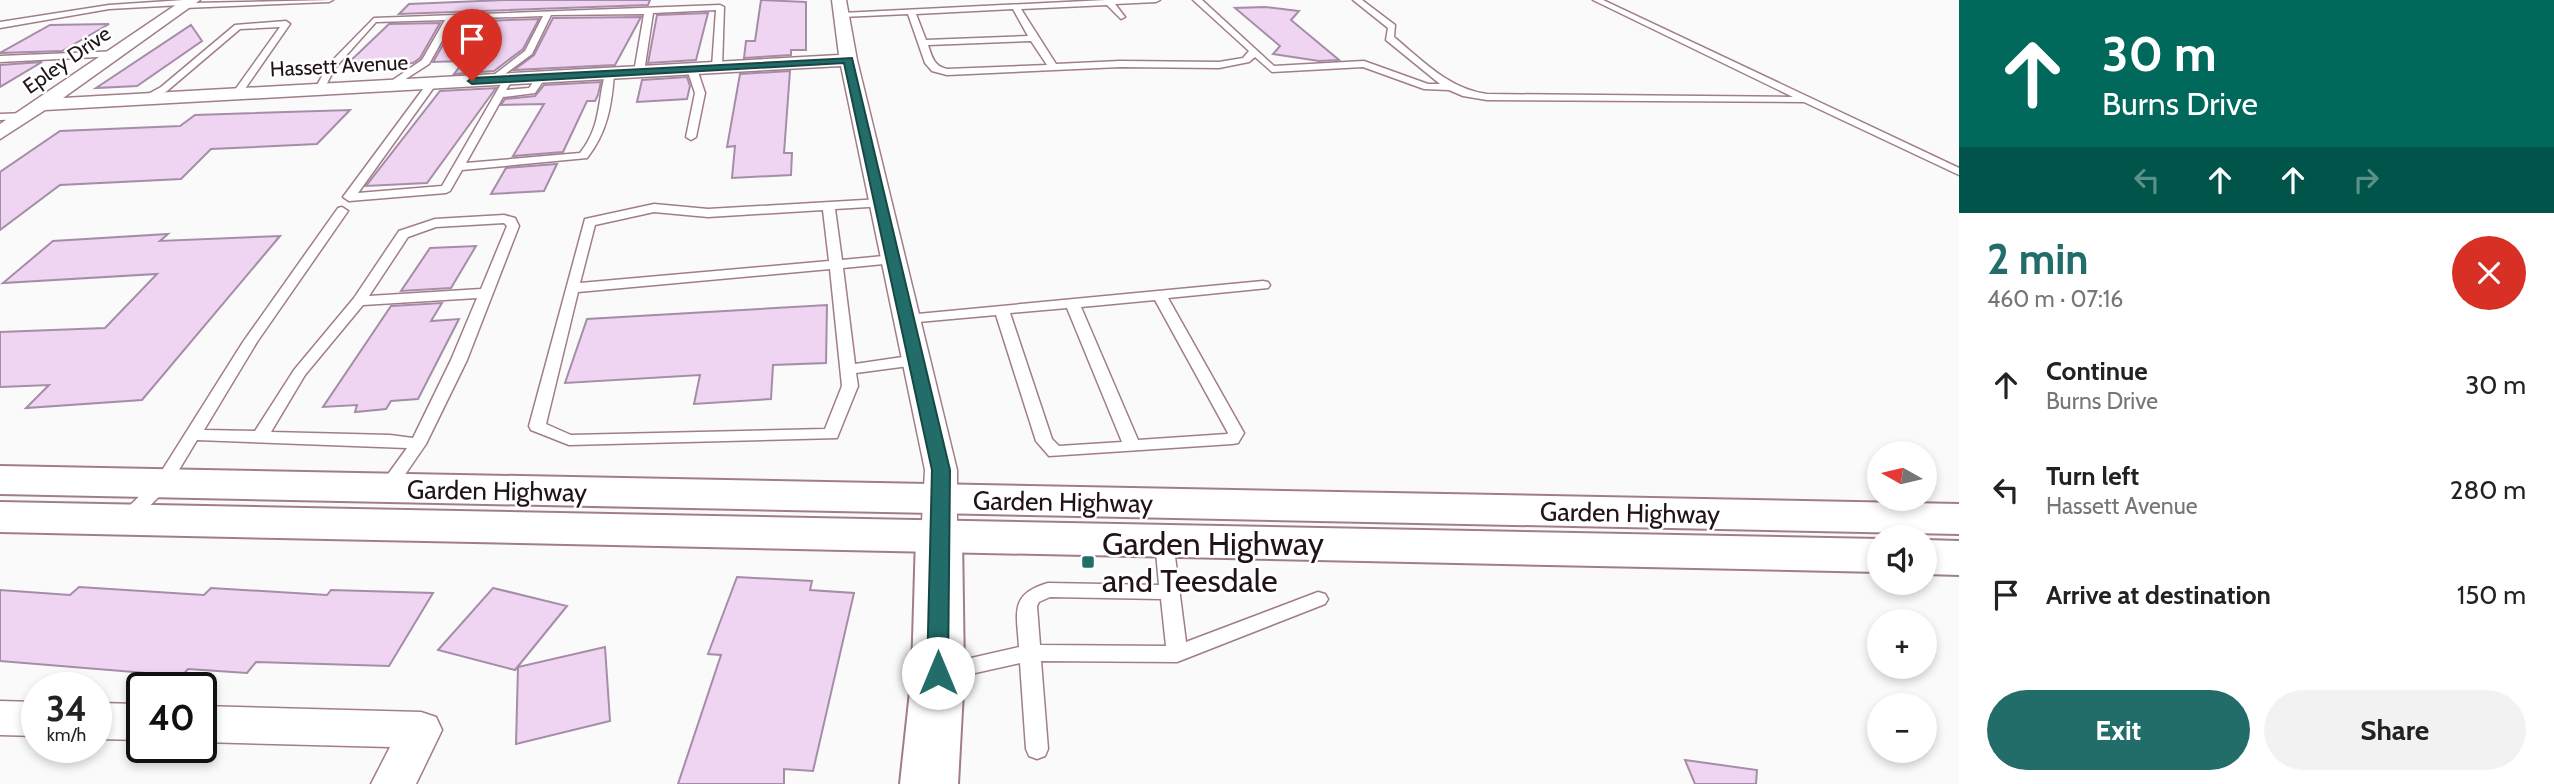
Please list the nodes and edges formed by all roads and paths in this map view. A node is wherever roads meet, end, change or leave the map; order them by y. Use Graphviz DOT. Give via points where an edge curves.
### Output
graph roads {
  1 [pos="329,0"];
  2 [pos="959,0"];
  3 [pos="1156,0"];
  4 [pos="1197,0"];
  5 [pos="1357,0"];
  6 [pos="1597,0"];
  7 [pos="1109,2"];
  8 [pos="189,3"];
  9 [pos="1016,7"];
  10 [pos="841,8"];
  11 [pos="964,9"];
  12 [pos="649,11"];
  13 [pos="84,12"];
  14 [pos="911,12"];
  15 [pos="548,13"];
  16 [pos="118,15"];
  17 [pos="451,17"];
  18 [pos="1121,17"];
  19 [pos="0,26"];
  20 [pos="1034,38"];
  21 [pos="922,43"];
  22 [pos="1253,50"];
  23 [pos="117,53"];
  24 [pos="0,59"];
  25 [pos="848,60"];
  26 [pos="717,67"];
  27 [pos="1054,68"];
  28 [pos="692,69"];
  29 [pos="639,72"];
  30 [pos="609,73"];
  31 [pos="432,83"];
  32 [pos="390,86"];
  33 [pos="1450,87"];
  34 [pos="499,88"];
  35 [pos="320,89"];
  36 [pos="237,94"];
  37 [pos="144,99"];
  38 [pos="1807,100"];
  39 [pos="42,105"];
  40 [pos="26,116"];
  41 [pos="0,117"];
  42 [pos="0,133"];
  43 [pos="691,138"];
  44 [pos="460,167"];
  45 [pos="1959,172"];
  46 [pos="881,203"];
  47 [pos="829,206"];
  48 [pos="342,211"];
  49 [pos="894,259"];
  50 [pos="836,265"];
  51 [pos="1263,285"];
  52 [pos="572,288"];
  53 [pos="487,293"];
  54 [pos="1159,295"];
  55 [pos="359,301"];
  56 [pos="1072,303"];
  57 [pos="1002,310"];
  58 [pos="907,319"];
  59 [pos="916,360"];
  60 [pos="848,370"];
  61 [pos="195,435"];
  62 [pos="260,436"];
  63 [pos="418,444"];
  64 [pos="1132,446"];
  65 [pos="0,480"];
  66 [pos="162,484"];
  67 [pos="387,488"];
  68 [pos="0,517"];
  69 [pos="939,518"];
  70 [pos="1959,519"];
  71 [pos="125,520"];
  72 [pos="1164,541"];
  73 [pos="1867,556"];
  74 [pos="1937,557"];
  75 [pos="1959,558"];
  76 [pos="1169,592"];
  77 [pos="1318,598"];
  78 [pos="1028,653"];
  79 [pos="1177,654"];
  80 [pos="938,673"];
  81 [pos="0,718"];
  82 [pos="21,719"];
  83 [pos="217,724"];
  84 [pos="1037,749"];
  85 [pos="393,784"];
  86 [pos="929,784"];
  1 -- 8 [label="lane"];
  2 -- 11 [label="lane"];
  3 -- 7 [label="lane"];
  4 -- 22 [label="lane"];
  5 -- 33 [label="lane" via="1392,27 1389,38"];
  6 -- 38 [label="lane"];
  7 -- 9 [label="lane"];
  7 -- 18 [label="lane"];
  8 -- 13 [label="lane"];
  8 -- 23 [label="street, Epley Drive"];
  9 -- 11 [label="lane"];
  9 -- 20 [label="lane"];
  10 -- 14 [label="lane"];
  10 -- 25 [label="street"];
  11 -- 14 [label="lane"];
  12 -- 15 [label="lane"];
  12 -- 26 [label="lane" via="720,7"];
  12 -- 29 [label="lane"];
  13 -- 16 [label="lane" via="76,17"];
  13 -- 19 [label="lane"];
  14 -- 21 [label="lane"];
  15 -- 17 [label="lane"];
  15 -- 34 [label="lane" via="529,52"];
  17 -- 32 [label="lane" via="426,62"];
  17 -- 35 [label="lane" via="374,20 331,67"];
  20 -- 21 [label="lane"];
  20 -- 27 [label="lane"];
  21 -- 27 [label="lane" via="935,69 947,72"];
  22 -- 27 [label="lane" via="1246,60 1219,65"];
  22 -- 33 [label="lane" via="1272,69 1364,64 1427,87"];
  23 -- 24 [label="lane"];
  23 -- 39 [label="street, Epley Drive"];
  25 -- 26 [label="street, Hassett Avenue"];
  25 -- 46 [label="street"];
  26 -- 28 [label="street, Hassett Avenue"];
  28 -- 29 [label="street, Hassett Avenue"];
  28 -- 43 [label="lane" via="700,93"];
  29 -- 30 [label="street, Hassett Avenue"];
  30 -- 34 [label="street, Hassett Avenue" via="541,77"];
  30 -- 44 [label="lane" via="608,99 598,132 583,156"];
  31 -- 32 [label="street, Hassett Avenue"];
  31 -- 34 [label="street, Hassett Avenue"];
  31 -- 44 [label="lane" via="349,197 442,190"];
  32 -- 35 [label="street, Hassett Avenue"];
  33 -- 38 [label="lane" via="1487,97"];
  34 -- 44 [label="lane"];
  35 -- 36 [label="street, Hassett Avenue"];
  36 -- 37 [label="street, Hassett Avenue"];
  36 -- 37 [label="lane" via="286,24 238,27 164,89"];
  37 -- 39 [label="street, Hassett Avenue"];
  38 -- 45 [label="lane"];
  39 -- 40 [label="street, Epley Drive"];
  40 -- 41 [label="lane"];
  40 -- 42 [label="street, Epley Drive"];
  46 -- 47 [label="lane"];
  46 -- 49 [label="street"];
  47 -- 50 [label="lane"];
  47 -- 52 [label="lane" via="708,213 654,208 589,222"];
  48 -- 61 [label="lane" via="250,342"];
  49 -- 50 [label="lane"];
  49 -- 58 [label="street"];
  50 -- 52 [label="lane"];
  50 -- 60 [label="lane"];
  51 -- 54 [label="lane"];
  52 -- 60 [label="lane" via="537,426 569,440 831,434 850,386"];
  53 -- 55 [label="lane"];
  53 -- 55 [label="lane" via="513,226 504,219 435,223 404,234"];
  53 -- 63 [label="lane"];
  54 -- 56 [label="lane"];
  54 -- 64 [label="lane" via="1236,433 1232,439"];
  55 -- 62 [label="lane" via="299,373"];
  56 -- 57 [label="lane"];
  56 -- 64 [label="lane"];
  57 -- 58 [label="lane"];
  57 -- 64 [label="lane" via="1044,441 1055,452"];
  58 -- 59 [label="street"];
  59 -- 60 [label="lane"];
  59 -- 69 [label="street" via="941,470"];
  61 -- 62 [label="lane"];
  61 -- 66 [label="lane"];
  62 -- 63 [label="lane"];
  63 -- 67 [label="lane"];
  65 -- 66 [label="main road, Garden Highway"];
  66 -- 67 [label="main road, Garden Highway"];
  66 -- 71 [label="lane"];
  67 -- 69 [label="main road, Garden Highway"];
  68 -- 71 [label="main road, Garden Highway"];
  69 -- 70 [label="main road, Garden Highway"];
  69 -- 71 [label="main road, Garden Highway"];
  69 -- 72 [label="main road, Garden Highway"];
  69 -- 80 [label="main road"];
  72 -- 73 [label="main road, Garden Highway"];
  72 -- 76 [label="lane"];
  74 -- 75 [label="main road"];
  76 -- 78 [label="lane" via="1048,590 1032,597 1027,606"];
  76 -- 79 [label="lane"];
  77 -- 79 [label="lane"];
  78 -- 79 [label="lane"];
  78 -- 80 [label="lane"];
  78 -- 84 [label="lane"];
  80 -- 86 [label="main road"];
  81 -- 82 [label="street"];
  83 -- 85 [label="street" via="421,730"];
}
